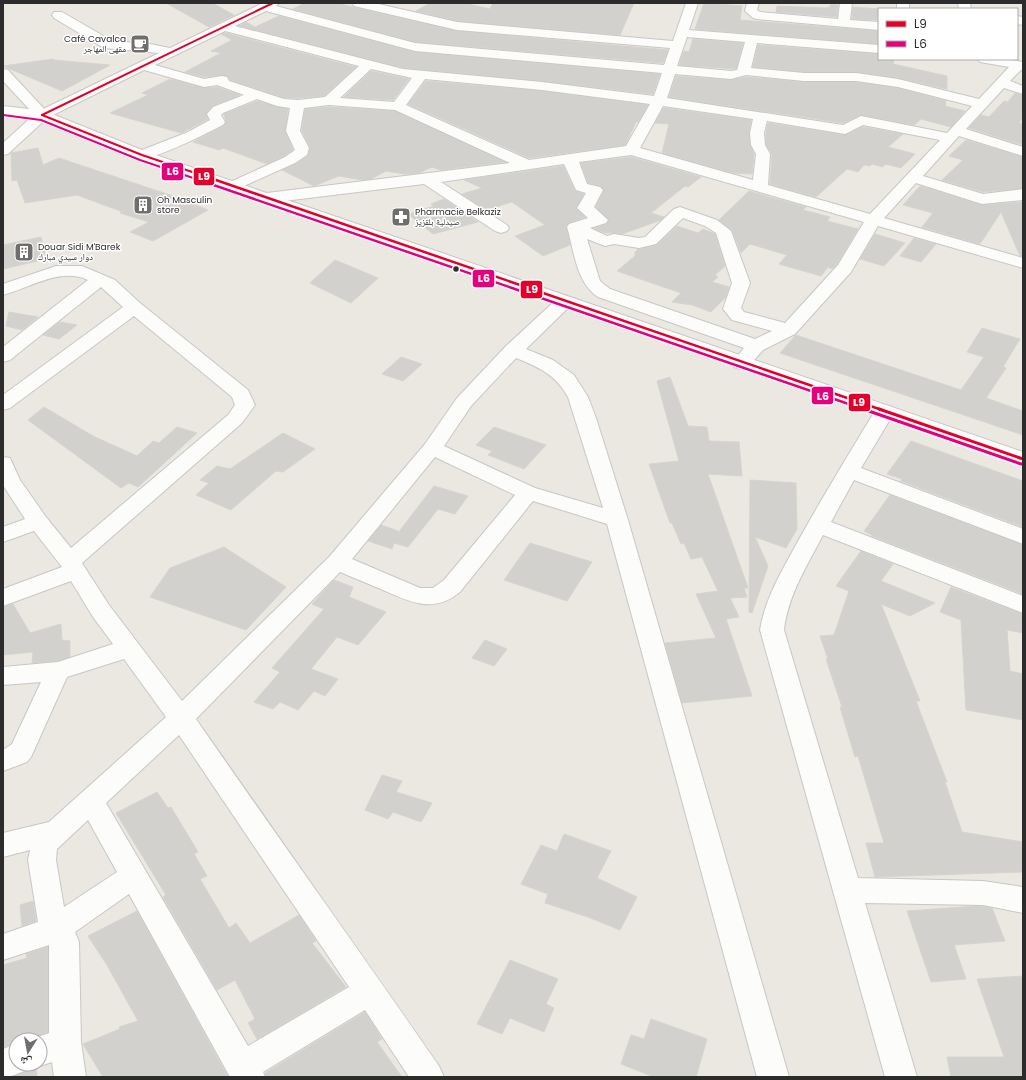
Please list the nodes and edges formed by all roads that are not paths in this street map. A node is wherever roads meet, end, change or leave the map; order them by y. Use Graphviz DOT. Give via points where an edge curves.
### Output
graph roads {
  1 [pos="358,3"];
  2 [pos="692,3"];
  3 [pos="754,3"];
  4 [pos="760,3"];
  5 [pos="767,3"];
  6 [pos="846,3"];
  7 [pos="268,5"];
  8 [pos="788,5"];
  9 [pos="394,12"];
  10 [pos="58,15"];
  11 [pos="786,19"];
  12 [pos="843,24"];
  13 [pos="878,26"];
  14 [pos="224,27"];
  15 [pos="350,30"];
  16 [pos="426,35"];
  17 [pos="568,35"];
  18 [pos="679,39"];
  19 [pos="752,39"];
  20 [pos="808,43"];
  21 [pos="308,49"];
  22 [pos="878,49"];
  23 [pos="172,52"];
  24 [pos="554,60"];
  25 [pos="991,60"];
  26 [pos="367,65"];
  27 [pos="1020,65"];
  28 [pos="143,66"];
  29 [pos="805,66"];
  30 [pos="393,70"];
  31 [pos="669,70"];
  32 [pos="743,71"];
  33 [pos="3,73"];
  34 [pos="420,75"];
  35 [pos="1002,83"];
  36 [pos="542,86"];
  37 [pos="1023,90"];
  38 [pos="258,94"];
  39 [pos="329,101"];
  40 [pos="659,101"];
  41 [pos="298,104"];
  42 [pos="983,104"];
  43 [pos="398,106"];
  44 [pos="3,110"];
  45 [pos="42,115"];
  46 [pos="761,116"];
  47 [pos="954,134"];
  48 [pos="631,150"];
  49 [pos="3,151"];
  50 [pos="1023,152"];
  51 [pos="142,155"];
  52 [pos="570,159"];
  53 [pos="528,165"];
  54 [pos="912,177"];
  55 [pos="427,178"];
  56 [pos="233,186"];
  57 [pos="760,188"];
  58 [pos="1022,196"];
  59 [pos="266,198"];
  60 [pos="873,220"];
  61 [pos="575,227"];
  62 [pos="501,228"];
  63 [pos="1023,263"];
  64 [pos="99,280"];
  65 [pos="3,290"];
  66 [pos="564,302"];
  67 [pos="134,307"];
  68 [pos="789,330"];
  69 [pos="756,346"];
  70 [pos="513,350"];
  71 [pos="3,356"];
  72 [pos="741,363"];
  73 [pos="3,404"];
  74 [pos="885,411"];
  75 [pos="432,448"];
  76 [pos="1023,459"];
  77 [pos="849,471"];
  78 [pos="5,475"];
  79 [pos="528,493"];
  80 [pos="617,520"];
  81 [pos="38,522"];
  82 [pos="818,525"];
  83 [pos="3,535"];
  84 [pos="1023,537"];
  85 [pos="337,562"];
  86 [pos="73,566"];
  87 [pos="3,598"];
  88 [pos="1023,606"];
  89 [pos="129,648"];
  90 [pos="58,671"];
  91 [pos="3,676"];
  92 [pos="181,718"];
  93 [pos="3,761"];
  94 [pos="90,800"];
  95 [pos="57,831"];
  96 [pos="3,845"];
  97 [pos="133,876"];
  98 [pos="846,890"];
  99 [pos="1023,900"];
  100 [pos="54,930"];
  101 [pos="3,947"];
  102 [pos="370,990"];
  103 [pos="53,1046"];
  104 [pos="245,1072"];
  105 [pos="70,1077"];
  106 [pos="428,1077"];
  107 [pos="773,1077"];
  108 [pos="901,1077"];
  1 -- 9 [label="street"];
  2 -- 18 [label="street"];
  3 -- 11 [label="street" via="751,11 754,14"];
  4 -- 5 [label="street"];
  6 -- 12 [label="street"];
  7 -- 14 [label="street"];
  7 -- 15 [label="street"];
  8 -- 11 [label="street"];
  9 -- 15 [label="street"];
  9 -- 16 [label="street"];
  10 -- 23 [label="street" via="109,45"];
  11 -- 12 [label="street"];
  12 -- 13 [label="street"];
  14 -- 21 [label="street"];
  14 -- 23 [label="street"];
  15 -- 16 [label="street"];
  15 -- 21 [label="street"];
  16 -- 17 [label="street" via="457,26"];
  16 -- 24 [label="street"];
  16 -- 30 [label="street"];
  17 -- 18 [label="street"];
  17 -- 24 [label="street"];
  18 -- 19 [label="street"];
  18 -- 31 [label="street"];
  19 -- 20 [label="street"];
  19 -- 32 [label="street"];
  20 -- 22 [label="street"];
  20 -- 29 [label="street"];
  21 -- 26 [label="street"];
  23 -- 28 [label="street"];
  24 -- 31 [label="street"];
  24 -- 36 [label="street"];
  25 -- 27 [label="street"];
  26 -- 30 [label="street"];
  26 -- 39 [label="street"];
  27 -- 35 [label="street"];
  28 -- 38 [label="street" via="204,83 222,80 223,83"];
  28 -- 45 [label="street"];
  29 -- 32 [label="street"];
  29 -- 42 [label="street" via="898,83"];
  30 -- 34 [label="street"];
  31 -- 32 [label="street" via="731,75"];
  31 -- 40 [label="street"];
  33 -- 45 [label="street"];
  34 -- 36 [label="street"];
  34 -- 43 [label="street"];
  35 -- 37 [label="street"];
  35 -- 42 [label="street"];
  36 -- 40 [label="street"];
  38 -- 41 [label="street" via="282,103"];
  38 -- 51 [label="street" via="218,110 214,114 218,122 207,129"];
  39 -- 41 [label="street"];
  39 -- 43 [label="street"];
  40 -- 46 [label="street"];
  40 -- 48 [label="street"];
  41 -- 56 [label="street" via="293,131 300,142 302,152"];
  42 -- 47 [label="street"];
  43 -- 53 [label="street"];
  44 -- 45 [label="street"];
  45 -- 49 [label="street"];
  45 -- 51 [label="street"];
  46 -- 47 [label="street" via="845,130 861,120"];
  46 -- 57 [label="street" via="757,133 758,145 763,154"];
  47 -- 50 [label="street"];
  47 -- 54 [label="street"];
  48 -- 52 [label="street"];
  48 -- 57 [label="street"];
  51 -- 56 [label="street"];
  52 -- 53 [label="street"];
  52 -- 61 [label="street" via="581,187 595,190 585,208 600,220"];
  53 -- 55 [label="street"];
  54 -- 58 [label="street" via="982,198"];
  54 -- 60 [label="street"];
  55 -- 59 [label="street"];
  55 -- 62 [label="street"];
  56 -- 59 [label="street"];
  57 -- 60 [label="street"];
  59 -- 66 [label="street"];
  60 -- 63 [label="street"];
  60 -- 68 [label="street" via="845,268"];
  61 -- 68 [label="street" via="605,241 639,243 650,241 680,212 711,223 726,236 741,283 733,303 733,312 738,316"];
  61 -- 69 [label="street" via="591,281 596,288"];
  64 -- 65 [label="street" via="82,271 69,270 38,276"];
  64 -- 67 [label="street" via="109,284"];
  64 -- 71 [label="street"];
  66 -- 70 [label="street"];
  66 -- 72 [label="street"];
  67 -- 73 [label="street"];
  67 -- 86 [label="street" via="241,394 245,405 235,419"];
  68 -- 69 [label="street"];
  69 -- 72 [label="street"];
  70 -- 75 [label="street" via="464,402"];
  70 -- 80 [label="street" via="546,364 567,379 573,387 586,418"];
  72 -- 74 [label="street"];
  74 -- 76 [label="street"];
  74 -- 77 [label="street"];
  75 -- 79 [label="street"];
  75 -- 85 [label="street"];
  77 -- 82 [label="street"];
  77 -- 84 [label="street"];
  78 -- 81 [label="street"];
  79 -- 80 [label="street"];
  79 -- 85 [label="street" via="452,586 436,596 418,596"];
  80 -- 107 [label="street"];
  81 -- 83 [label="street"];
  81 -- 86 [label="street"];
  82 -- 88 [label="street"];
  82 -- 98 [label="street" via="777,605 772,630"];
  85 -- 92 [label="street"];
  86 -- 87 [label="street"];
  86 -- 89 [label="street" via="101,611"];
  89 -- 90 [label="street"];
  89 -- 92 [label="street"];
  90 -- 91 [label="street"];
  90 -- 93 [label="street" via="22,750 18,755"];
  92 -- 94 [label="street"];
  92 -- 102 [label="street"];
  94 -- 95 [label="street"];
  94 -- 97 [label="street"];
  95 -- 96 [label="street"];
  95 -- 100 [label="street" via="44,845 42,860"];
  97 -- 100 [label="street"];
  97 -- 104 [label="street"];
  98 -- 99 [label="street" via="983,893"];
  98 -- 108 [label="street"];
  100 -- 101 [label="street"];
  100 -- 103 [label="street" via="61,932 64,942"];
  102 -- 104 [label="street"];
  102 -- 106 [label="street"];
  103 -- 105 [label="street"];
}
